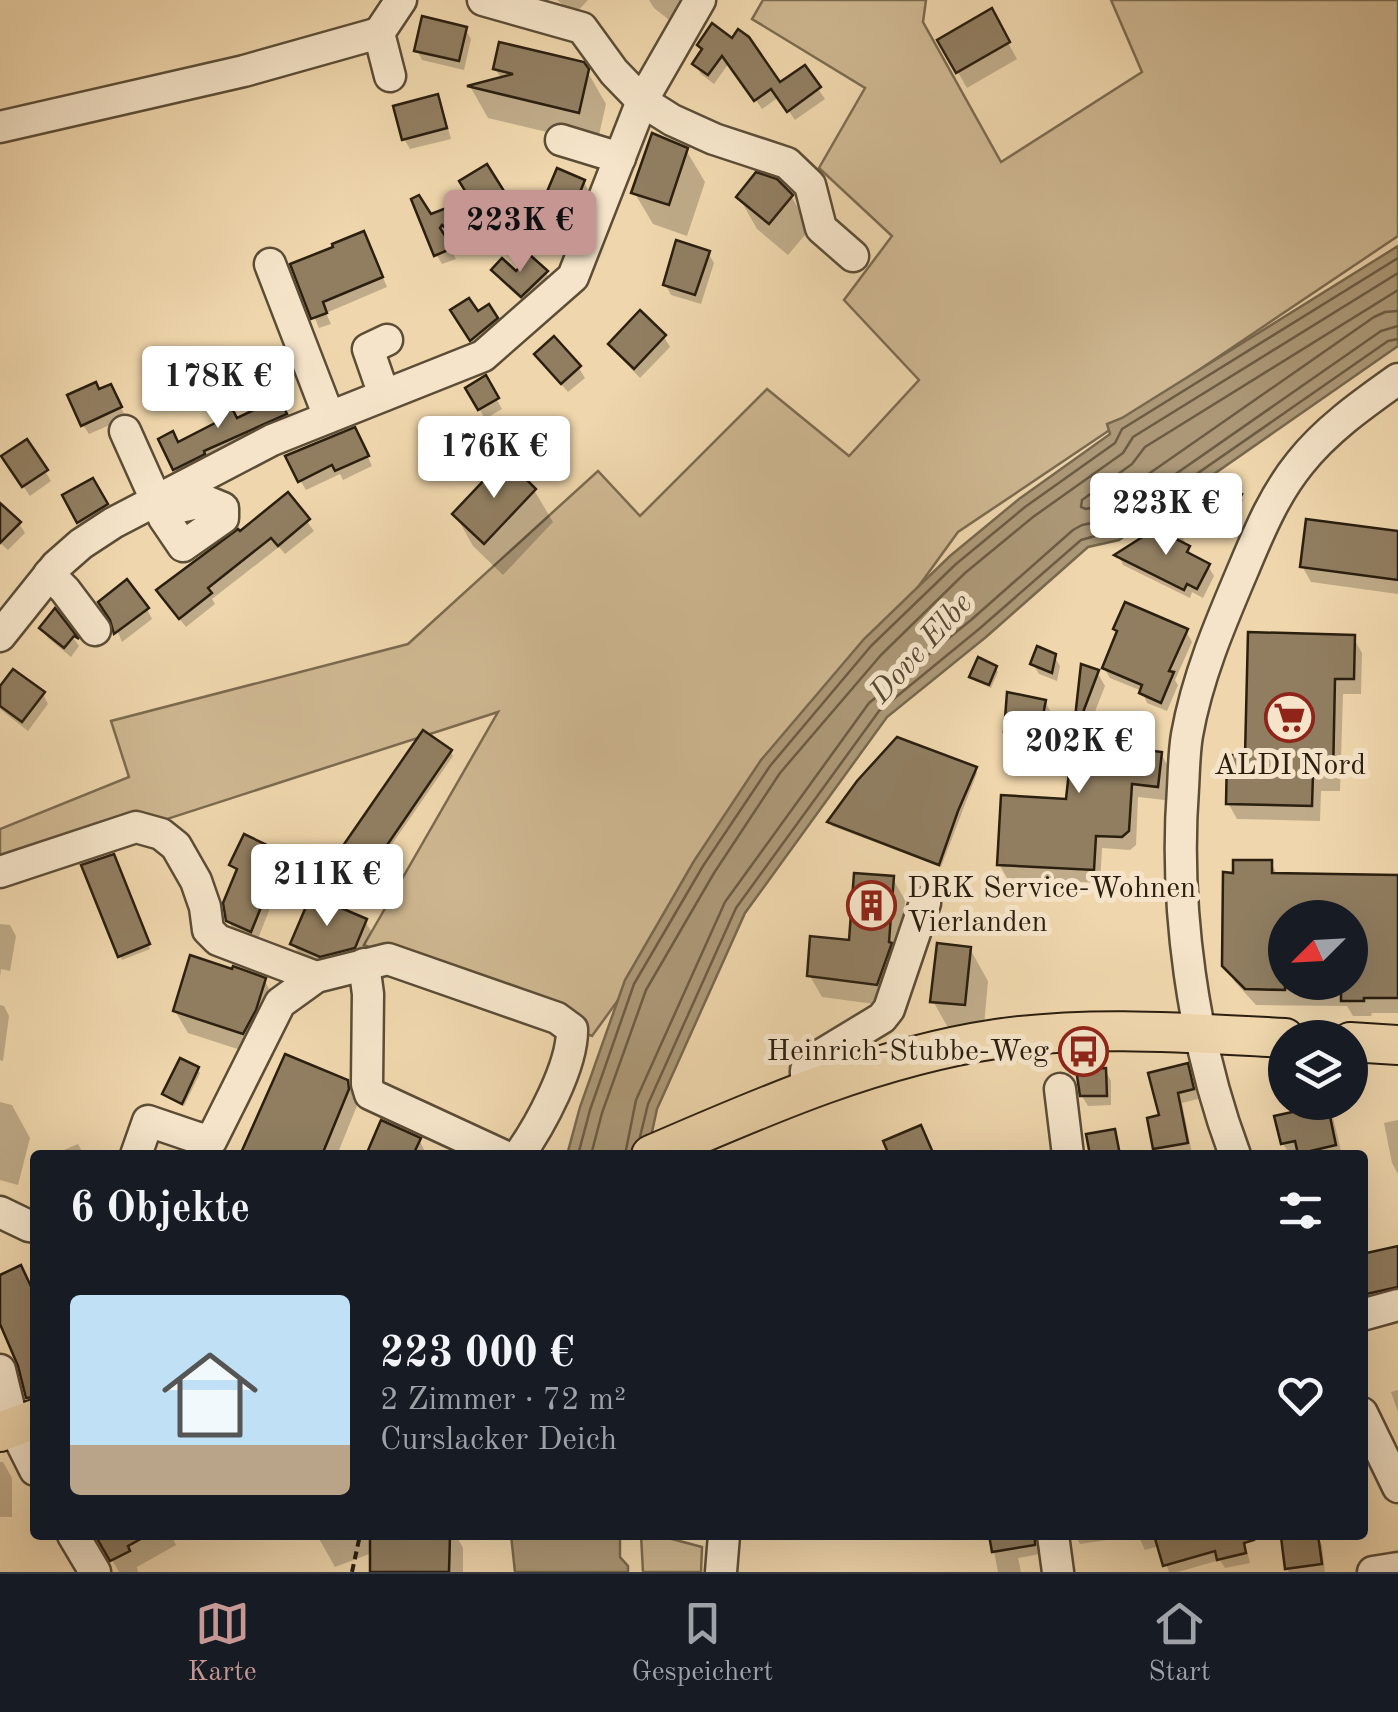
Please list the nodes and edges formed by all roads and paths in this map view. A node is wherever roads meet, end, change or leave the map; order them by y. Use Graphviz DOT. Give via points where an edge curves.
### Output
graph roads {
  1 [pos="400,0"];
  2 [pos="700,0"];
  3 [pos="489,1"];
  4 [pos="545,10"];
  5 [pos="585,14"];
  6 [pos="379,34"];
  7 [pos="390,76"];
  8 [pos="642,101"];
  9 [pos="0,127"];
  10 [pos="562,140"];
  11 [pos="620,158"];
  12 [pos="853,256"];
  13 [pos="270,264"];
  14 [pos="387,340"];
  15 [pos="1398,380"];
  16 [pos="384,395"];
  17 [pos="329,417"];
  18 [pos="125,432"];
  19 [pos="159,506"];
  20 [pos="49,574"];
  21 [pos="95,630"];
  22 [pos="0,636"];
  23 [pos="0,872"];
  24 [pos="925,903"];
  25 [pos="364,964"];
  26 [pos="316,977"];
  27 [pos="1202,1034"];
  28 [pos="1268,1037"];
  29 [pos="1368,1043"];
  30 [pos="1398,1045"];
  31 [pos="1060,1089"];
  32 [pos="806,1090"];
  33 [pos="138,1150"];
  34 [pos="491,1150"];
  35 [pos="523,1150"];
  36 [pos="662,1150"];
  37 [pos="1067,1150"];
  38 [pos="1233,1150"];
  39 [pos="0,1212"];
  40 [pos="30,1226"];
  41 [pos="1398,1305"];
  42 [pos="1368,1312"];
  43 [pos="0,1370"];
  44 [pos="1368,1424"];
  45 [pos="16,1426"];
  46 [pos="30,1458"];
  47 [pos="1398,1487"];
  48 [pos="76,1540"];
  49 [pos="359,1540"];
  50 [pos="724,1540"];
  51 [pos="1054,1540"];
  52 [pos="1398,1568"];
  53 [pos="95,1572"];
  54 [pos="352,1572"];
  55 [pos="721,1572"];
  56 [pos="1058,1572"];
  57 [pos="1373,1572"];
  1 -- 6 [label="street"];
  2 -- 8 [label="street"];
  3 -- 4 [label="street"];
  4 -- 5 [label="street"];
  5 -- 8 [label="street" via="614,72"];
  6 -- 7 [label="street"];
  6 -- 9 [label="street"];
  8 -- 11 [label="street"];
  8 -- 12 [label="street" via="714,139 787,163 810,185 821,228"];
  10 -- 11 [label="street"];
  11 -- 16 [label="street" via="573,277 483,356"];
  13 -- 17 [label="street"];
  14 -- 16 [label="street" via="368,349"];
  15 -- 27 [label="street" via="1320,440 1268,510 1194,702 1180,817 1181,869"];
  16 -- 17 [label="street"];
  17 -- 19 [label="street" via="272,440"];
  18 -- 19 [label="street"];
  19 -- 20 [label="street" via="113,522"];
  20 -- 21 [label="street"];
  20 -- 22 [label="street"];
  23 -- 26 [label="street" via="136,827 161,834 196,880 208,930 218,940"];
  24 -- 32 [label="street" via="889,1009 810,1061"];
  25 -- 26 [label="street"];
  25 -- 34 [label="street" via="370,1094"];
  25 -- 35 [label="street" via="388,959 572,1029 541,1124"];
  26 -- 33 [label="street" via="280,1003 211,1140 148,1121"];
  27 -- 28 [label="main road"];
  27 -- 32 [label="main road" via="995,1039"];
  27 -- 38 [label="street"];
  29 -- 30 [label="main road"];
  31 -- 37 [label="street"];
  32 -- 36 [label="main road"];
  39 -- 40 [label="street"];
  41 -- 42 [label="street"];
  43 -- 45 [label="street"];
  44 -- 47 [label="street"];
  45 -- 46 [label="street"];
  48 -- 53 [label="street"];
  49 -- 54 [label="path"];
  50 -- 55 [label="street"];
  51 -- 56 [label="street"];
  52 -- 57 [label="street"];
}
